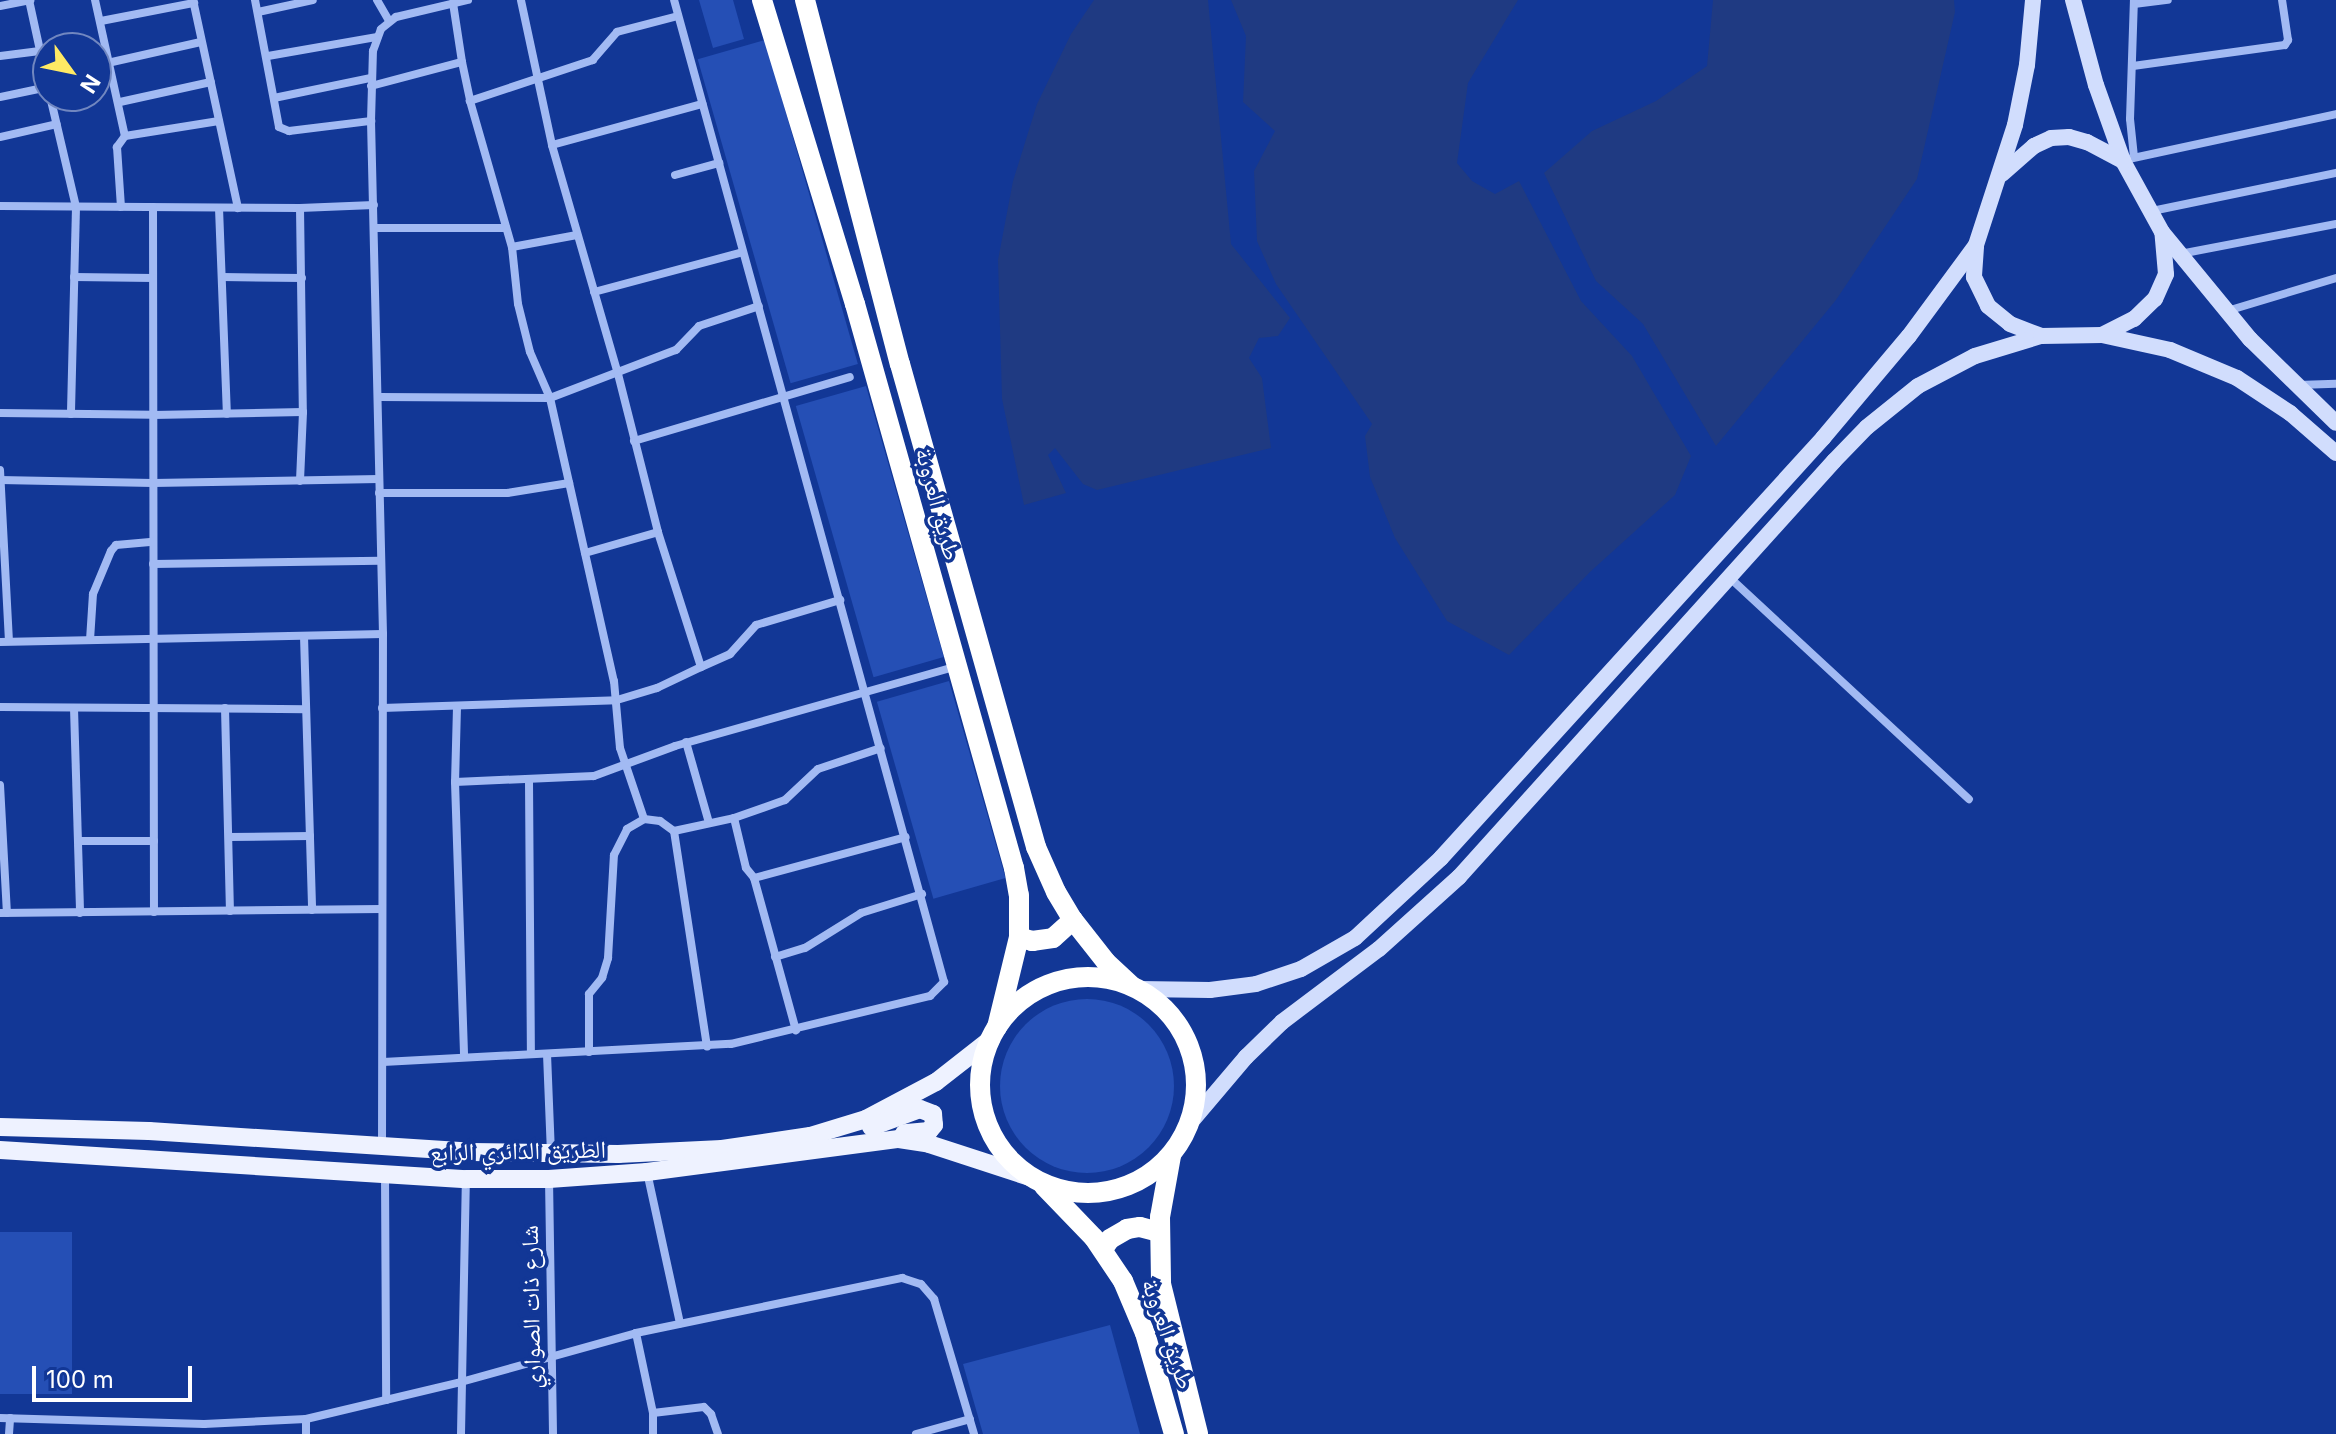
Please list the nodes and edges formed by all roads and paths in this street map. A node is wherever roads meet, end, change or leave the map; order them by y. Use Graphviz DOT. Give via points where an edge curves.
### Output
graph roads {
  1 [pos="29,0"];
  2 [pos="95,0"];
  3 [pos="255,0"];
  4 [pos="313,0"];
  5 [pos="377,0"];
  6 [pos="467,0"];
  7 [pos="521,0"];
  8 [pos="674,0"];
  9 [pos="762,0"];
  10 [pos="805,0"];
  11 [pos="2033,0"];
  12 [pos="2073,0"];
  13 [pos="2168,0"];
  14 [pos="2282,0"];
  15 [pos="194,1"];
  16 [pos="2134,2"];
  17 [pos="453,3"];
  18 [pos="0,6"];
  19 [pos="258,12"];
  20 [pos="678,16"];
  21 [pos="101,21"];
  22 [pos="389,21"];
  23 [pos="36,32"];
  24 [pos="104,32"];
  25 [pos="377,37"];
  26 [pos="201,42"];
  27 [pos="32,52"];
  28 [pos="0,56"];
  29 [pos="268,56"];
  30 [pos="112,62"];
  31 [pos="462,62"];
  32 [pos="2133,66"];
  33 [pos="535,78"];
  34 [pos="211,82"];
  35 [pos="371,82"];
  36 [pos="32,90"];
  37 [pos="0,97"];
  38 [pos="274,98"];
  39 [pos="470,101"];
  40 [pos="120,102"];
  41 [pos="702,104"];
  42 [pos="54,112"];
  43 [pos="2336,114"];
  44 [pos="219,121"];
  45 [pos="371,121"];
  46 [pos="57,124"];
  47 [pos="125,136"];
  48 [pos="0,137"];
  49 [pos="552,145"];
  50 [pos="2128,159"];
  51 [pos="719,163"];
  52 [pos="2336,173"];
  53 [pos="675,175"];
  54 [pos="2000,177"];
  55 [pos="374,205"];
  56 [pos="0,206"];
  57 [pos="76,207"];
  58 [pos="121,207"];
  59 [pos="153,207"];
  60 [pos="219,208"];
  61 [pos="238,208"];
  62 [pos="300,208"];
  63 [pos="2152,211"];
  64 [pos="2336,224"];
  65 [pos="374,228"];
  66 [pos="506,228"];
  67 [pos="2162,232"];
  68 [pos="577,235"];
  69 [pos="1976,245"];
  70 [pos="512,247"];
  71 [pos="743,252"];
  72 [pos="2179,254"];
  73 [pos="74,277"];
  74 [pos="222,277"];
  75 [pos="153,278"];
  76 [pos="302,278"];
  77 [pos="2336,278"];
  78 [pos="594,292"];
  79 [pos="759,306"];
  80 [pos="2226,311"];
  81 [pos="2102,335"];
  82 [pos="2041,336"];
  83 [pos="618,374"];
  84 [pos="850,377"];
  85 [pos="2336,384"];
  86 [pos="2297,385"];
  87 [pos="379,397"];
  88 [pos="784,397"];
  89 [pos="550,398"];
  90 [pos="303,412"];
  91 [pos="0,413"];
  92 [pos="71,414"];
  93 [pos="227,414"];
  94 [pos="153,415"];
  95 [pos="2336,423"];
  96 [pos="634,441"];
  97 [pos="2336,453"];
  98 [pos="0,470"];
  99 [pos="379,479"];
  100 [pos="0,480"];
  101 [pos="300,481"];
  102 [pos="153,483"];
  103 [pos="569,483"];
  104 [pos="379,493"];
  105 [pos="658,532"];
  106 [pos="153,542"];
  107 [pos="585,553"];
  108 [pos="380,561"];
  109 [pos="153,564"];
  110 [pos="1728,577"];
  111 [pos="840,600"];
  112 [pos="383,634"];
  113 [pos="304,636"];
  114 [pos="153,639"];
  115 [pos="90,640"];
  116 [pos="4,642"];
  117 [pos="956,666"];
  118 [pos="701,667"];
  119 [pos="866,690"];
  120 [pos="617,700"];
  121 [pos="0,707"];
  122 [pos="457,707"];
  123 [pos="74,708"];
  124 [pos="153,708"];
  125 [pos="225,708"];
  126 [pos="382,708"];
  127 [pos="306,709"];
  128 [pos="686,742"];
  129 [pos="881,748"];
  130 [pos="626,767"];
  131 [pos="529,781"];
  132 [pos="455,782"];
  133 [pos="0,785"];
  134 [pos="1969,799"];
  135 [pos="734,818"];
  136 [pos="644,819"];
  137 [pos="709,823"];
  138 [pos="674,831"];
  139 [pos="310,836"];
  140 [pos="229,837"];
  141 [pos="906,837"];
  142 [pos="2,841"];
  143 [pos="78,841"];
  144 [pos="154,841"];
  145 [pos="754,878"];
  146 [pos="922,894"];
  147 [pos="382,909"];
  148 [pos="312,910"];
  149 [pos="230,911"];
  150 [pos="154,912"];
  151 [pos="4,913"];
  152 [pos="80,913"];
  153 [pos="1073,920"];
  154 [pos="1019,937"];
  155 [pos="775,957"];
  156 [pos="1135,988"];
  157 [pos="796,1030"];
  158 [pos="994,1033"];
  159 [pos="707,1046"];
  160 [pos="589,1052"];
  161 [pos="531,1054"];
  162 [pos="547,1054"];
  163 [pos="464,1057"];
  164 [pos="383,1062"];
  165 [pos="1190,1123"];
  166 [pos="0,1127"];
  167 [pos="829,1131"];
  168 [pos="879,1139"];
  169 [pos="382,1149"];
  170 [pos="0,1150"];
  171 [pos="552,1154"];
  172 [pos="1171,1155"];
  173 [pos="647,1172"];
  174 [pos="385,1174"];
  175 [pos="466,1179"];
  176 [pos="549,1179"];
  177 [pos="1036,1180"];
  178 [pos="1159,1232"];
  179 [pos="1103,1249"];
  180 [pos="680,1323"];
  181 [pos="636,1333"];
  182 [pos="553,1355"];
  183 [pos="461,1382"];
  184 [pos="386,1400"];
  185 [pos="653,1413"];
  186 [pos="5,1418"];
  187 [pos="306,1419"];
  188 [pos="970,1419"];
  189 [pos="157,1423"];
  190 [pos="9,1434"];
  191 [pos="156,1434"];
  192 [pos="306,1434"];
  193 [pos="461,1434"];
  194 [pos="553,1434"];
  195 [pos="653,1434"];
  196 [pos="718,1434"];
  197 [pos="916,1434"];
  198 [pos="974,1434"];
  199 [pos="1174,1434"];
  200 [pos="1198,1434"];
  1 -- 18 [label="street"];
  1 -- 23 [label="street"];
  2 -- 21 [label="street"];
  3 -- 19 [label="street"];
  4 -- 19 [label="street"];
  5 -- 22 [label="street"];
  6 -- 17 [label="street"];
  7 -- 33 [label="street"];
  8 -- 20 [label="street"];
  9 -- 117 [label="highway, طريق العروبة" via="855,304"];
  10 -- 153 [label="highway, طريق العروبة" via="900,364 1034,840 1048,878"];
  11 -- 54 [label="main road" via="2021,98"];
  12 -- 50 [label="main road" via="2096,85"];
  13 -- 16 [label="street"];
  14 -- 32 [label="street" via="2285,45"];
  15 -- 21 [label="street"];
  15 -- 26 [label="street"];
  16 -- 32 [label="street"];
  17 -- 22 [label="street"];
  17 -- 31 [label="street"];
  19 -- 29 [label="street"];
  20 -- 33 [label="street" via="617,32 593,60"];
  20 -- 41 [label="street"];
  21 -- 24 [label="street"];
  22 -- 25 [label="street"];
  25 -- 29 [label="street"];
  25 -- 35 [label="street"];
  26 -- 30 [label="street"];
  26 -- 34 [label="street"];
  27 -- 28 [label="street"];
  29 -- 38 [label="street"];
  30 -- 40 [label="street"];
  31 -- 35 [label="street"];
  31 -- 39 [label="street"];
  32 -- 50 [label="street"];
  33 -- 39 [label="street"];
  33 -- 49 [label="street"];
  34 -- 40 [label="street"];
  34 -- 44 [label="street"];
  35 -- 38 [label="street"];
  35 -- 45 [label="street"];
  36 -- 37 [label="street"];
  38 -- 45 [label="street" via="283,131"];
  39 -- 66 [label="street"];
  40 -- 47 [label="street"];
  41 -- 49 [label="street"];
  41 -- 51 [label="street"];
  42 -- 46 [label="street"];
  43 -- 50 [label="street"];
  44 -- 47 [label="street"];
  44 -- 61 [label="street"];
  45 -- 55 [label="street"];
  46 -- 48 [label="street"];
  46 -- 57 [label="street"];
  47 -- 58 [label="street" via="117,147"];
  49 -- 68 [label="street"];
  50 -- 54 [label="main road" via="2087,142 2051,138"];
  50 -- 63 [label="main road"];
  51 -- 53 [label="street"];
  51 -- 71 [label="street"];
  52 -- 63 [label="street"];
  54 -- 69 [label="main road"];
  55 -- 62 [label="street"];
  55 -- 65 [label="street"];
  56 -- 57 [label="street"];
  57 -- 58 [label="street"];
  57 -- 73 [label="street"];
  58 -- 59 [label="street"];
  59 -- 60 [label="street"];
  59 -- 75 [label="street"];
  60 -- 61 [label="street"];
  60 -- 74 [label="street"];
  61 -- 62 [label="street"];
  62 -- 76 [label="street"];
  63 -- 67 [label="main road"];
  64 -- 72 [label="street"];
  65 -- 66 [label="street"];
  65 -- 87 [label="street"];
  66 -- 70 [label="street"];
  67 -- 72 [label="main road"];
  67 -- 81 [label="main road" via="2166,274 2155,299 2134,319"];
  68 -- 70 [label="street"];
  68 -- 78 [label="street"];
  69 -- 82 [label="main road" via="1974,277 1988,306 2010,324"];
  69 -- 156 [label="main road" via="1831,429 1462,837 1380,917 1329,955 1271,980 1210,990"];
  70 -- 89 [label="street" via="530,352"];
  71 -- 78 [label="street"];
  71 -- 79 [label="street"];
  72 -- 80 [label="main road"];
  73 -- 75 [label="street"];
  73 -- 92 [label="street"];
  74 -- 76 [label="street"];
  74 -- 93 [label="street"];
  75 -- 94 [label="street"];
  76 -- 90 [label="street"];
  77 -- 80 [label="street"];
  78 -- 83 [label="street"];
  79 -- 83 [label="street" via="699,326 676,350"];
  79 -- 88 [label="street"];
  80 -- 86 [label="main road"];
  81 -- 82 [label="main road"];
  81 -- 97 [label="main road" via="2170,350 2237,378 2290,413"];
  82 -- 110 [label="main road" via="1975,356 1897,402 1834,461"];
  83 -- 89 [label="street"];
  83 -- 96 [label="street"];
  84 -- 88 [label="street"];
  85 -- 86 [label="street"];
  86 -- 95 [label="main road"];
  87 -- 89 [label="street"];
  87 -- 99 [label="street"];
  88 -- 96 [label="street"];
  88 -- 111 [label="street"];
  89 -- 103 [label="street"];
  90 -- 93 [label="street"];
  90 -- 101 [label="street"];
  91 -- 92 [label="street"];
  92 -- 94 [label="street"];
  93 -- 94 [label="street"];
  94 -- 102 [label="street"];
  96 -- 105 [label="street"];
  98 -- 100 [label="street"];
  99 -- 101 [label="street"];
  99 -- 104 [label="street"];
  100 -- 102 [label="street"];
  100 -- 116 [label="street"];
  101 -- 102 [label="street"];
  102 -- 106 [label="street"];
  103 -- 104 [label="street" via="507,493"];
  103 -- 107 [label="street"];
  104 -- 108 [label="street"];
  105 -- 107 [label="street"];
  105 -- 118 [label="street"];
  106 -- 109 [label="street"];
  106 -- 115 [label="street" via="116,545 111,551 93,594"];
  107 -- 120 [label="street"];
  108 -- 109 [label="street"];
  108 -- 112 [label="street"];
  109 -- 114 [label="street"];
  110 -- 134 [label="street"];
  110 -- 165 [label="main road" via="1459,877 1379,949 1282,1022"];
  111 -- 118 [label="street" via="756,625 730,654"];
  111 -- 119 [label="street"];
  112 -- 113 [label="street"];
  112 -- 126 [label="street"];
  113 -- 114 [label="street"];
  113 -- 127 [label="street"];
  114 -- 115 [label="street"];
  114 -- 124 [label="street"];
  115 -- 116 [label="street"];
  117 -- 119 [label="street"];
  117 -- 154 [label="highway, طريق العروبة" via="1014,868"];
  118 -- 120 [label="street"];
  119 -- 128 [label="street"];
  119 -- 129 [label="street"];
  120 -- 122 [label="street"];
  120 -- 130 [label="street"];
  121 -- 123 [label="street"];
  122 -- 126 [label="street"];
  122 -- 132 [label="street"];
  123 -- 124 [label="street"];
  123 -- 143 [label="street"];
  124 -- 125 [label="street"];
  124 -- 144 [label="street"];
  125 -- 127 [label="street"];
  125 -- 140 [label="street"];
  126 -- 147 [label="street"];
  127 -- 139 [label="street"];
  128 -- 130 [label="street"];
  128 -- 137 [label="street"];
  129 -- 135 [label="street" via="818,769 792,796"];
  129 -- 141 [label="street"];
  130 -- 131 [label="street" via="594,776"];
  130 -- 136 [label="street"];
  131 -- 132 [label="street"];
  131 -- 161 [label="street"];
  132 -- 163 [label="street"];
  133 -- 142 [label="street"];
  135 -- 137 [label="street"];
  135 -- 145 [label="street" via="747,873"];
  136 -- 138 [label="street" via="660,821"];
  136 -- 160 [label="street" via="627,829 614,855 608,958 602,978 589,994"];
  137 -- 138 [label="street"];
  138 -- 159 [label="street"];
  139 -- 140 [label="street"];
  139 -- 148 [label="street"];
  140 -- 149 [label="street"];
  141 -- 145 [label="street"];
  141 -- 146 [label="street"];
  142 -- 151 [label="street"];
  143 -- 144 [label="street"];
  143 -- 152 [label="street"];
  144 -- 150 [label="street"];
  145 -- 155 [label="street"];
  146 -- 155 [label="street" via="861,913 805,948"];
  146 -- 157 [label="street" via="944,972 939,991"];
  147 -- 148 [label="street"];
  147 -- 164 [label="street"];
  148 -- 149 [label="street"];
  149 -- 150 [label="street"];
  150 -- 152 [label="street"];
  151 -- 152 [label="street"];
  153 -- 154 [label="highway" via="1053,938"];
  153 -- 156 [label="highway, طريق العروبة"];
  154 -- 158 [label="highway, طريق العروبة"];
  155 -- 157 [label="street"];
  156 -- 158 [label="highway" via="1095,977 1057,982 1023,999"];
  156 -- 165 [label="highway" via="1167,1011 1187,1041 1197,1088"];
  157 -- 159 [label="street"];
  158 -- 167 [label="main road, الطريق الدائري الرابع" via="919,1092"];
  158 -- 177 [label="highway" via="981,1076 984,1115 1001,1150"];
  159 -- 160 [label="street"];
  160 -- 162 [label="street"];
  161 -- 162 [label="street"];
  161 -- 163 [label="street"];
  162 -- 171 [label="street"];
  163 -- 164 [label="street"];
  164 -- 169 [label="street"];
  165 -- 172 [label="highway"];
  166 -- 169 [label="main road, الطريق الدائري الرابع" via="149,1131"];
  167 -- 168 [label="main road" via="875,1126 920,1109 934,1117 929,1131"];
  167 -- 171 [label="main road, الطريق الدائري الرابع" via="707,1151"];
  168 -- 173 [label="main road, الطريق الدائري الرابع"];
  168 -- 177 [label="main road, الطريق الدائري الرابع" via="929,1144"];
  169 -- 171 [label="main road, الطريق الدائري الرابع"];
  170 -- 174 [label="main road, الطريق الدائري الرابع"];
  172 -- 177 [label="highway" via="1141,1180 1104,1193 1079,1194"];
  172 -- 178 [label="highway, طريق العروبة"];
  173 -- 176 [label="main road, الطريق الدائري الرابع"];
  173 -- 180 [label="street"];
  174 -- 175 [label="main road, الطريق الدائري الرابع"];
  174 -- 184 [label="street"];
  175 -- 176 [label="main road, الطريق الدائري الرابع"];
  175 -- 183 [label="street"];
  176 -- 182 [label="street, شارع ذات الصواري"];
  177 -- 179 [label="highway, طريق العروبة"];
  178 -- 179 [label="highway" via="1127,1229"];
  178 -- 200 [label="highway, طريق العروبة" via="1167,1317"];
  179 -- 199 [label="highway, طريق العروبة" via="1139,1316"];
  180 -- 181 [label="street"];
  180 -- 188 [label="street" via="892,1279 911,1280 934,1299"];
  181 -- 182 [label="street"];
  181 -- 185 [label="street"];
  182 -- 183 [label="street"];
  182 -- 194 [label="street, شارع ذات الصواري"];
  183 -- 184 [label="street"];
  183 -- 193 [label="street"];
  184 -- 187 [label="street"];
  185 -- 195 [label="street"];
  185 -- 196 [label="street" via="704,1407"];
  186 -- 189 [label="street"];
  186 -- 190 [label="street"];
  187 -- 189 [label="street"];
  187 -- 192 [label="street"];
  188 -- 197 [label="street"];
  188 -- 198 [label="street"];
  189 -- 191 [label="street"];
}
